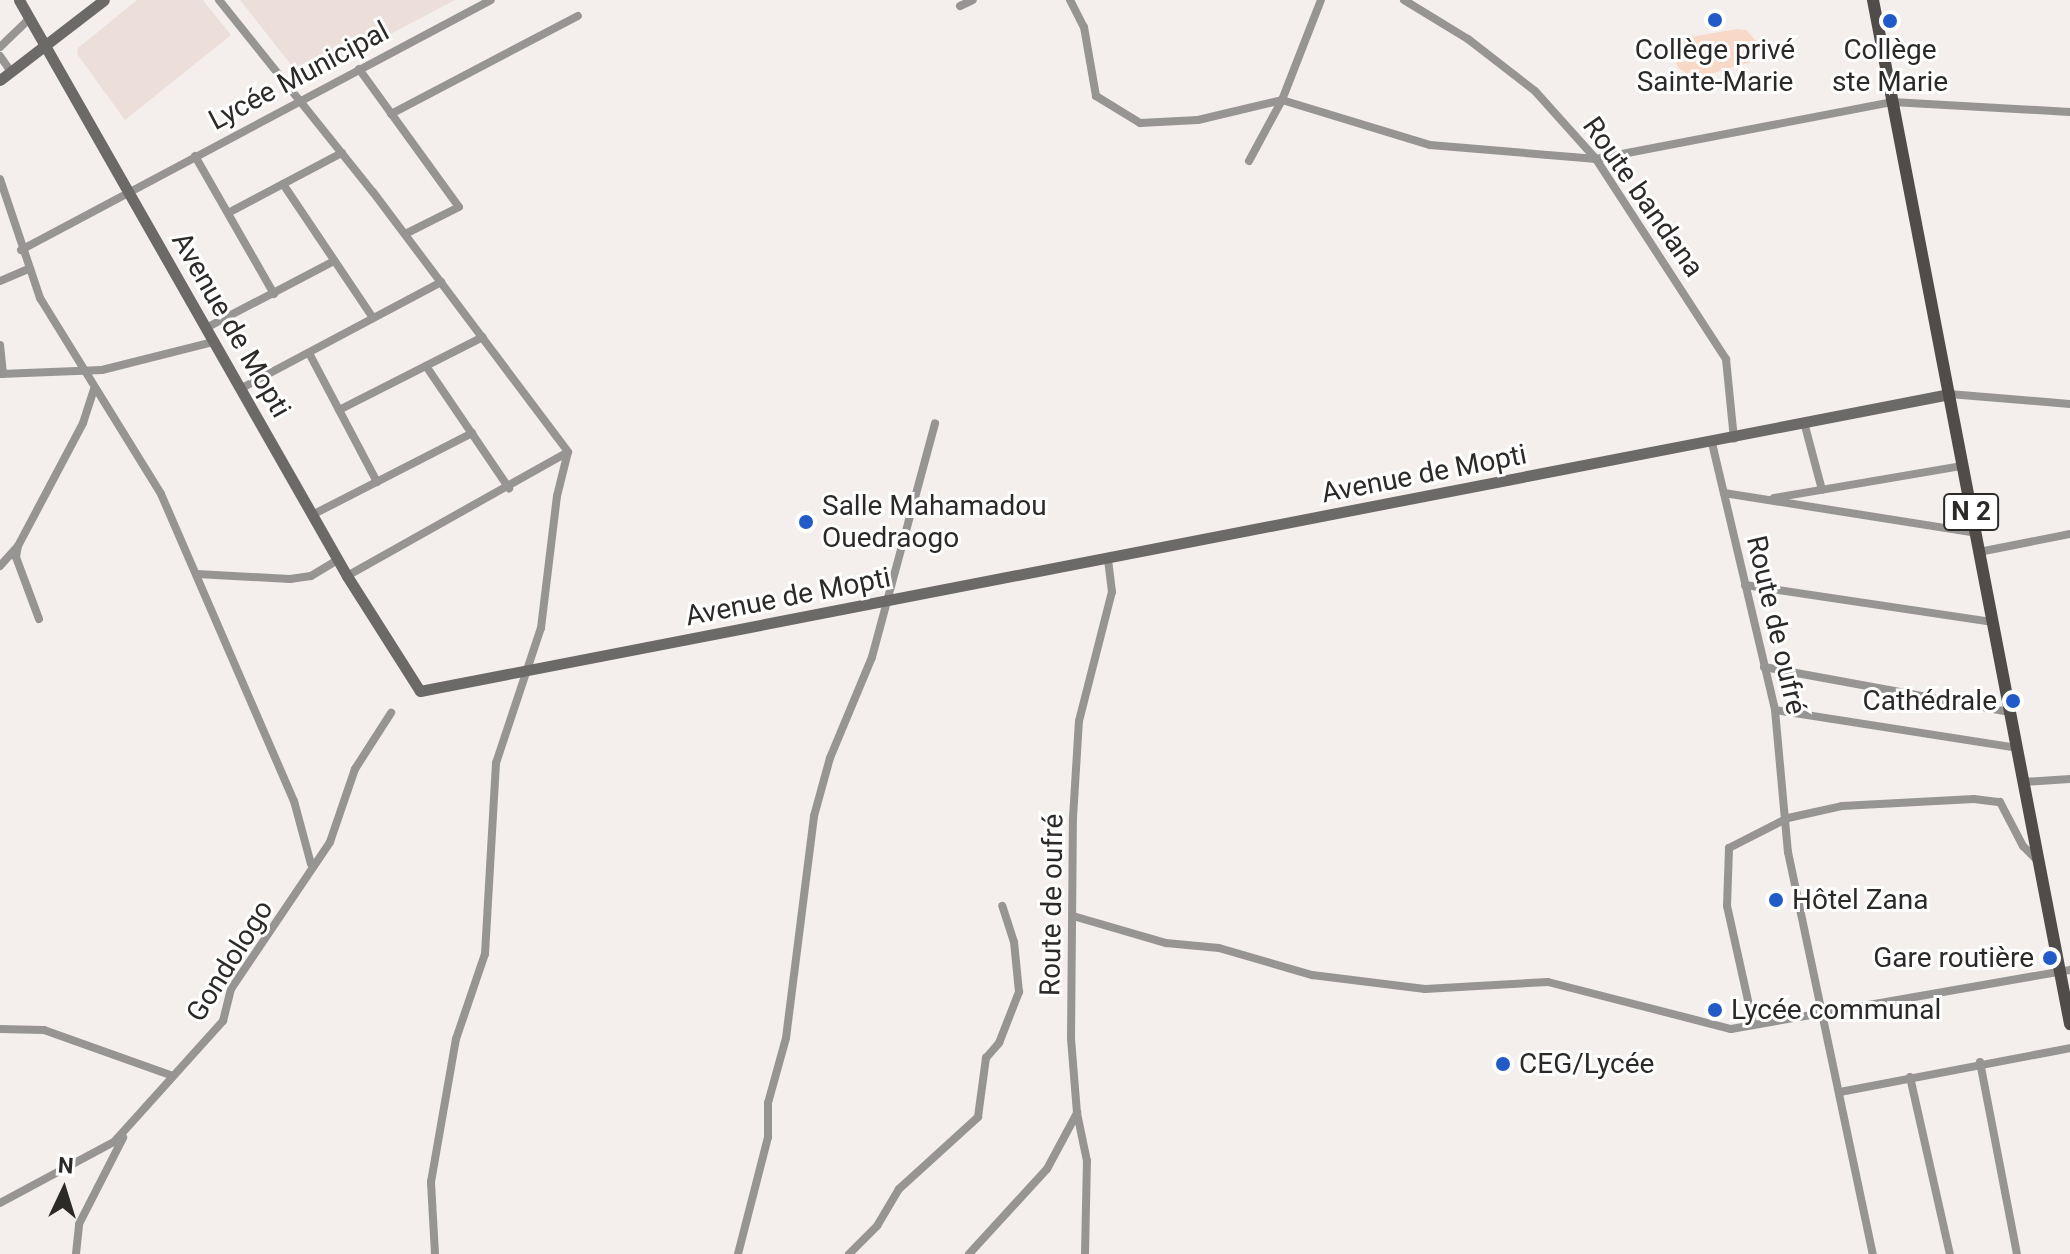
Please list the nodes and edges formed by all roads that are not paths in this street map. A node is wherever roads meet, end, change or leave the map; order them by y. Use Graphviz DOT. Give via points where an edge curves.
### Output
graph roads {
  1 [pos="19,0"];
  2 [pos="104,0"];
  3 [pos="219,0"];
  4 [pos="491,0"];
  5 [pos="973,0"];
  6 [pos="1070,0"];
  7 [pos="1321,0"];
  8 [pos="1404,0"];
  9 [pos="1873,0"];
  10 [pos="960,6"];
  11 [pos="578,16"];
  12 [pos="30,18"];
  13 [pos="46,45"];
  14 [pos="0,47"];
  15 [pos="0,56"];
  16 [pos="359,69"];
  17 [pos="11,72"];
  18 [pos="0,80"];
  19 [pos="300,100"];
  20 [pos="1282,100"];
  21 [pos="1892,102"];
  22 [pos="2070,112"];
  23 [pos="391,114"];
  24 [pos="342,153"];
  25 [pos="195,156"];
  26 [pos="1596,159"];
  27 [pos="1249,161"];
  28 [pos="0,179"];
  29 [pos="283,184"];
  30 [pos="127,191"];
  31 [pos="228,213"];
  32 [pos="405,234"];
  33 [pos="21,250"];
  34 [pos="334,261"];
  35 [pos="28,269"];
  36 [pos="0,281"];
  37 [pos="441,282"];
  38 [pos="274,294"];
  39 [pos="373,318"];
  40 [pos="206,328"];
  41 [pos="483,337"];
  42 [pos="213,342"];
  43 [pos="0,345"];
  44 [pos="309,353"];
  45 [pos="426,366"];
  46 [pos="81,371"];
  47 [pos="1,374"];
  48 [pos="94,389"];
  49 [pos="240,389"];
  50 [pos="1949,394"];
  51 [pos="2070,404"];
  52 [pos="339,410"];
  53 [pos="935,423"];
  54 [pos="1805,426"];
  55 [pos="472,433"];
  56 [pos="1734,439"];
  57 [pos="1712,443"];
  58 [pos="568,452"];
  59 [pos="1962,466"];
  60 [pos="377,482"];
  61 [pos="509,488"];
  62 [pos="1822,490"];
  63 [pos="1724,493"];
  64 [pos="1765,500"];
  65 [pos="312,515"];
  66 [pos="1976,533"];
  67 [pos="2070,534"];
  68 [pos="18,546"];
  69 [pos="1979,552"];
  70 [pos="1108,559"];
  71 [pos="338,560"];
  72 [pos="0,566"];
  73 [pos="197,574"];
  74 [pos="347,576"];
  75 [pos="1745,585"];
  76 [pos="888,602"];
  77 [pos="39,619"];
  78 [pos="1993,622"];
  79 [pos="1764,667"];
  80 [pos="526,673"];
  81 [pos="1775,710"];
  82 [pos="2010,712"];
  83 [pos="391,713"];
  84 [pos="2017,748"];
  85 [pos="2070,779"];
  86 [pos="2023,782"];
  87 [pos="1788,818"];
  88 [pos="2039,863"];
  89 [pos="311,864"];
  90 [pos="1002,906"];
  91 [pos="1073,916"];
  92 [pos="2065,970"];
  93 [pos="1822,1010"];
  94 [pos="1753,1023"];
  95 [pos="2070,1024"];
  96 [pos="0,1029"];
  97 [pos="2070,1048"];
  98 [pos="1980,1062"];
  99 [pos="173,1076"];
  100 [pos="1910,1077"];
  101 [pos="1840,1092"];
  102 [pos="1077,1113"];
  103 [pos="129,1126"];
  104 [pos="0,1203"];
  105 [pos="76,1254"];
  106 [pos="435,1254"];
  107 [pos="738,1254"];
  108 [pos="849,1254"];
  109 [pos="969,1254"];
  110 [pos="1085,1254"];
  111 [pos="1873,1254"];
  112 [pos="1950,1254"];
  113 [pos="2017,1254"];
  1 -- 12 [label="street, Avenue de Mopti"];
  2 -- 13 [label="street"];
  3 -- 19 [label="street"];
  4 -- 16 [label="street, Lycée Municipal"];
  5 -- 10 [label="street"];
  6 -- 20 [label="street" via="1084,27 1096,96 1140,123 1198,120"];
  7 -- 20 [label="street"];
  8 -- 26 [label="street, Route bandana" via="1468,39 1535,91"];
  9 -- 21 [label="main road, N 2"];
  11 -- 23 [label="street"];
  12 -- 13 [label="street, Avenue de Mopti"];
  12 -- 14 [label="street"];
  13 -- 17 [label="street"];
  13 -- 30 [label="street, Avenue de Mopti"];
  15 -- 17 [label="street"];
  16 -- 19 [label="street, Lycée Municipal"];
  16 -- 23 [label="street"];
  17 -- 18 [label="street"];
  19 -- 24 [label="street"];
  19 -- 25 [label="street, Lycée Municipal"];
  20 -- 26 [label="street" via="1430,145"];
  20 -- 27 [label="street"];
  21 -- 22 [label="street"];
  21 -- 26 [label="street"];
  21 -- 50 [label="main road, N 2"];
  23 -- 32 [label="street" via="459,207"];
  24 -- 29 [label="street"];
  24 -- 32 [label="street"];
  25 -- 30 [label="street, Lycée Municipal"];
  25 -- 31 [label="street"];
  26 -- 56 [label="street, Route bandana" via="1726,359"];
  28 -- 33 [label="street"];
  29 -- 31 [label="street"];
  29 -- 34 [label="street"];
  30 -- 33 [label="street, Lycée Municipal"];
  30 -- 40 [label="street, Avenue de Mopti"];
  31 -- 38 [label="street"];
  32 -- 37 [label="street"];
  33 -- 35 [label="street"];
  34 -- 38 [label="street"];
  34 -- 39 [label="street"];
  35 -- 36 [label="street"];
  35 -- 46 [label="street"];
  37 -- 39 [label="street"];
  37 -- 41 [label="street"];
  38 -- 40 [label="street"];
  39 -- 44 [label="street"];
  40 -- 42 [label="street, Avenue de Mopti"];
  41 -- 45 [label="street"];
  41 -- 58 [label="street"];
  42 -- 46 [label="street"];
  42 -- 49 [label="street, Avenue de Mopti"];
  43 -- 47 [label="street"];
  44 -- 49 [label="street"];
  44 -- 52 [label="street"];
  45 -- 52 [label="street"];
  45 -- 55 [label="street"];
  46 -- 47 [label="street"];
  46 -- 48 [label="street"];
  48 -- 68 [label="street" via="83,423"];
  48 -- 73 [label="street" via="161,494"];
  49 -- 65 [label="street, Avenue de Mopti"];
  50 -- 51 [label="street"];
  50 -- 54 [label="street, Avenue de Mopti"];
  50 -- 59 [label="main road, N 2"];
  52 -- 60 [label="street"];
  53 -- 76 [label="street"];
  54 -- 56 [label="street, Avenue de Mopti"];
  54 -- 62 [label="street"];
  55 -- 60 [label="street"];
  55 -- 61 [label="street"];
  56 -- 57 [label="street, Avenue de Mopti"];
  57 -- 63 [label="street, Route de oufré"];
  57 -- 70 [label="street, Avenue de Mopti"];
  58 -- 61 [label="street"];
  58 -- 80 [label="street" via="557,496 541,628"];
  59 -- 62 [label="street"];
  59 -- 66 [label="main road, N 2"];
  60 -- 65 [label="street"];
  61 -- 74 [label="street"];
  62 -- 64 [label="street"];
  63 -- 64 [label="street"];
  63 -- 75 [label="street, Route de oufré"];
  64 -- 66 [label="street"];
  65 -- 71 [label="street, Avenue de Mopti"];
  66 -- 69 [label="main road, N 2"];
  67 -- 69 [label="street"];
  68 -- 72 [label="street"];
  68 -- 77 [label="street" via="16,557"];
  69 -- 78 [label="main road, N 2"];
  70 -- 76 [label="street, Avenue de Mopti"];
  70 -- 91 [label="street, Route de oufré" via="1112,592 1079,721"];
  71 -- 73 [label="street" via="311,576 290,579"];
  71 -- 74 [label="street, Avenue de Mopti"];
  73 -- 89 [label="street" via="294,801"];
  74 -- 80 [label="street, Avenue de Mopti" via="420,691"];
  75 -- 78 [label="street"];
  75 -- 79 [label="street, Route de oufré"];
  76 -- 80 [label="street, Avenue de Mopti"];
  76 -- 107 [label="street" via="814,816 786,1038"];
  78 -- 82 [label="main road, N 2"];
  79 -- 81 [label="street, Route de oufré"];
  79 -- 82 [label="street"];
  80 -- 106 [label="street" via="496,763 485,954 456,1039 438,1132 431,1182"];
  81 -- 84 [label="street"];
  81 -- 87 [label="street, Route de oufré"];
  82 -- 84 [label="main road, N 2"];
  83 -- 89 [label="street, Gondologo" via="355,769 330,842"];
  84 -- 86 [label="main road, N 2"];
  85 -- 86 [label="street"];
  86 -- 88 [label="main road, N 2"];
  87 -- 88 [label="street" via="1897,800 2000,802 2023,846"];
  87 -- 93 [label="street, Route de oufré" via="1788,852"];
  87 -- 94 [label="street" via="1729,848 1727,906"];
  88 -- 92 [label="main road, N 2"];
  89 -- 99 [label="street, Gondologo" via="271,937 231,989 223,1021"];
  90 -- 108 [label="street" via="1014,942 1019,992 999,1043 986,1058 978,1117 899,1189 877,1226"];
  91 -- 94 [label="street" via="1312,975 1425,989 1548,982 1731,1029"];
  91 -- 102 [label="street, Route de oufré" via="1071,1039"];
  92 -- 93 [label="street"];
  92 -- 95 [label="main road, N 2"];
  93 -- 94 [label="street"];
  93 -- 101 [label="street, Route de oufré"];
  96 -- 99 [label="street" via="44,1030"];
  97 -- 98 [label="street"];
  98 -- 100 [label="street"];
  98 -- 113 [label="street"];
  99 -- 103 [label="street, Gondologo"];
  100 -- 101 [label="street"];
  100 -- 112 [label="street"];
  101 -- 111 [label="street, Route de oufré"];
  102 -- 109 [label="street" via="1047,1169"];
  102 -- 110 [label="street, Route de oufré" via="1087,1161"];
  103 -- 104 [label="street, Gondologo" via="98,1154"];
  103 -- 105 [label="street" via="79,1224"];
}
